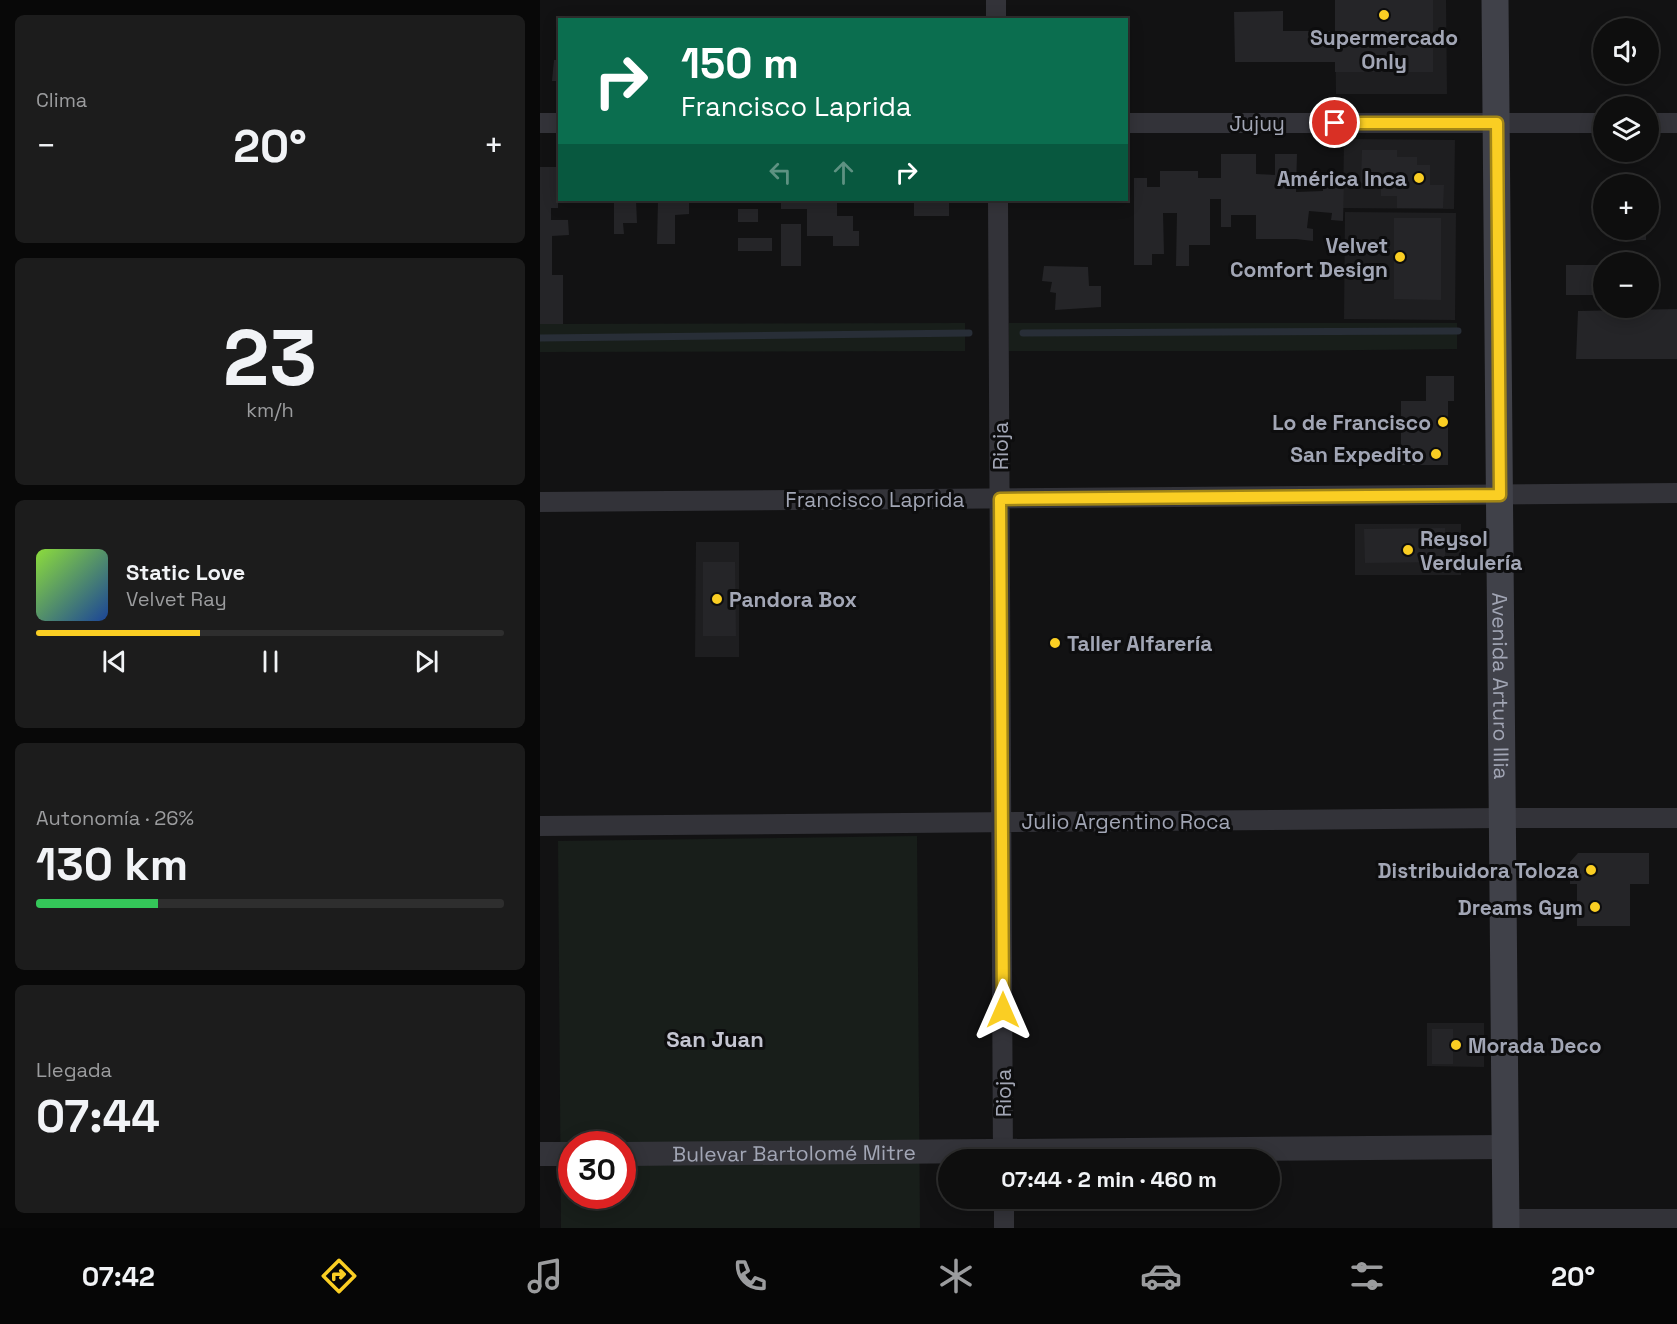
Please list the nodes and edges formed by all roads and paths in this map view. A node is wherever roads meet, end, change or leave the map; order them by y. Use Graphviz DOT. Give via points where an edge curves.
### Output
graph roads {
  1 [pos="996,0"];
  2 [pos="1495,0"];
  3 [pos="996,18"];
  4 [pos="540,123"];
  5 [pos="558,123"];
  6 [pos="1128,123"];
  7 [pos="1497,123"];
  8 [pos="1593,123"];
  9 [pos="1659,123"];
  10 [pos="1677,123"];
  11 [pos="998,201"];
  12 [pos="1677,493"];
  13 [pos="1500,495"];
  14 [pos="1000,499"];
  15 [pos="540,502"];
  16 [pos="1502,818"];
  17 [pos="1677,818"];
  18 [pos="1002,822"];
  19 [pos="540,825"];
  20 [pos="1505,1147"];
  21 [pos="1003,1149"];
  22 [pos="1280,1151"];
  23 [pos="540,1154"];
  24 [pos="558,1154"];
  25 [pos="636,1154"];
  26 [pos="938,1155"];
  27 [pos="1004,1209"];
  28 [pos="1677,1221"];
  29 [pos="1506,1225"];
  30 [pos="1004,1228"];
  1 -- 3 [label="street"];
  2 -- 7 [label="main road, Avenida Arturo Illia"];
  4 -- 5 [label="street"];
  6 -- 7 [label="street, Jujuy"];
  7 -- 8 [label="street, Jujuy"];
  7 -- 13 [label="main road, Avenida Arturo Illia"];
  9 -- 10 [label="street"];
  11 -- 14 [label="street, Rioja"];
  12 -- 13 [label="street, Francisco Laprida"];
  13 -- 14 [label="street, Francisco Laprida"];
  13 -- 16 [label="main road, Avenida Arturo Illia"];
  14 -- 15 [label="street, Francisco Laprida"];
  14 -- 18 [label="street, Rioja"];
  16 -- 17 [label="street, Julio Argentino Roca"];
  16 -- 18 [label="street, Julio Argentino Roca"];
  16 -- 20 [label="main road, Avenida Arturo Illia"];
  18 -- 19 [label="street, Julio Argentino Roca"];
  18 -- 21 [label="street, Rioja"];
  20 -- 22 [label="street, Bulevar Bartolomé Mitre"];
  20 -- 29 [label="main road, Avenida Arturo Illia"];
  23 -- 24 [label="street"];
  25 -- 26 [label="street, Bulevar Bartolomé Mitre"];
  27 -- 30 [label="street"];
  28 -- 29 [label="street"];
}
